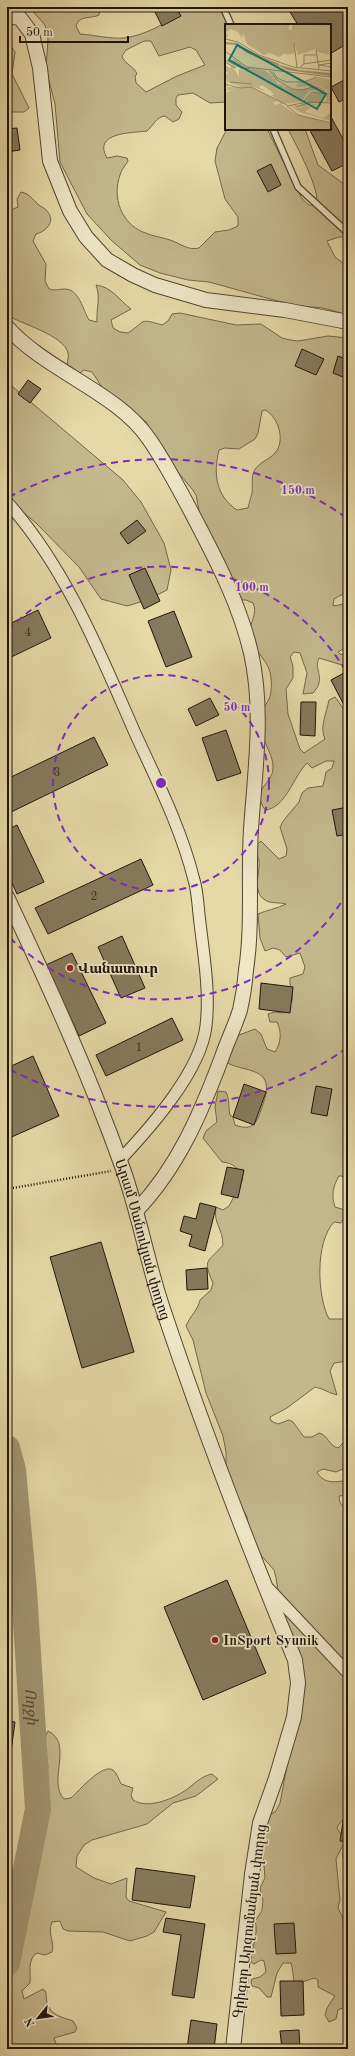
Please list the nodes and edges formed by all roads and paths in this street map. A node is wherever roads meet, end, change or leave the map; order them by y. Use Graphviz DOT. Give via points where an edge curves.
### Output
graph roads {
  1 [pos="223,7"];
  2 [pos="7,16"];
  3 [pos="232,24"];
  4 [pos="273,130"];
  5 [pos="348,233"];
  6 [pos="348,322"];
  7 [pos="7,327"];
  8 [pos="7,502"];
  9 [pos="7,897"];
  10 [pos="121,1164"];
  11 [pos="7,1189"];
  12 [pos="137,1210"];
  13 [pos="267,1587"];
  14 [pos="348,1673"];
  15 [pos="233,2049"];
  1 -- 3 [label="lane"];
  2 -- 6 [label="street" via="20,18 32,34 40,68 50,161 70,211 86,237 107,260 133,276 155,285 206,300 285,310"];
  4 -- 5 [label="lane" via="298,186"];
  7 -- 12 [label="street" via="42,358 127,416 148,438 184,499 238,606 251,654 258,700 247,967 240,1010 192,1130 172,1166"];
  8 -- 10 [label="street" via="41,546 84,621 181,835 195,882 207,989 206,1027 199,1054 150,1128"];
  9 -- 10 [label="street, Արամ Մանուկյան փողոց" via="76,1048"];
  10 -- 11 [label="path"];
  10 -- 12 [label="street, Արամ Մանուկյան փողոց"];
  12 -- 13 [label="street, Արամ Մանուկյան փողոց" via="152,1275 171,1333 227,1487"];
  13 -- 14 [label="street"];
  13 -- 15 [label="street, Գրիգոր Արզումանյան փողոց" via="295,1660 298,1683 292,1724 260,1823"];
}
